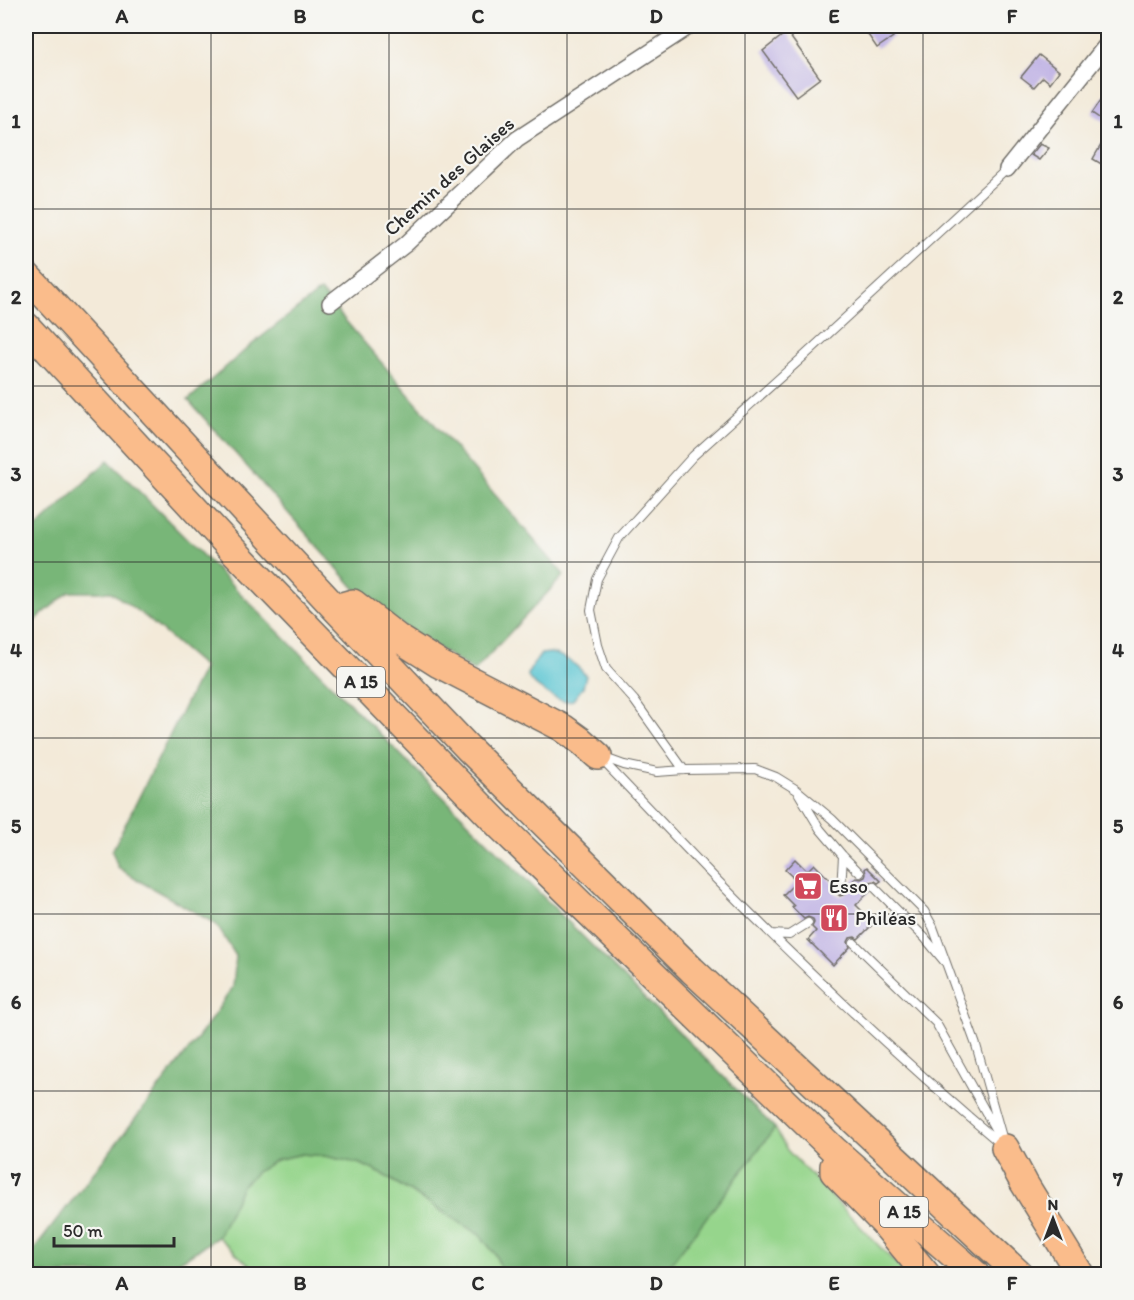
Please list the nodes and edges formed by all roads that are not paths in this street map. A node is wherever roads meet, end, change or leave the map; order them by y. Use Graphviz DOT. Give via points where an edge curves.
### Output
graph roads {
  1 [pos="690,26"];
  2 [pos="1108,43"];
  3 [pos="1007,169"];
  4 [pos="26,275"];
  5 [pos="330,303"];
  6 [pos="26,326"];
  7 [pos="335,608"];
  8 [pos="598,756"];
  9 [pos="684,770"];
  10 [pos="797,790"];
  11 [pos="843,856"];
  12 [pos="860,873"];
  13 [pos="874,887"];
  14 [pos="840,890"];
  15 [pos="808,923"];
  16 [pos="772,934"];
  17 [pos="854,943"];
  18 [pos="948,967"];
  19 [pos="1005,1148"];
  20 [pos="834,1149"];
  21 [pos="926,1275"];
  22 [pos="975,1275"];
  23 [pos="1019,1275"];
  24 [pos="1080,1275"];
  1 -- 5 [label="street, Chemin des Glaises" via="517,138 406,244"];
  2 -- 3 [label="street"];
  3 -- 9 [label="lane" via="693,456 619,538 597,579 591,610 598,645 606,669 634,700"];
  4 -- 7 [label="highway, A 15"];
  6 -- 20 [label="highway, A 15" via="230,547 494,819"];
  7 -- 8 [label="highway" via="353,603 439,664 563,728"];
  7 -- 23 [label="highway, A 15" via="468,748 692,970"];
  8 -- 9 [label="lane" via="657,772"];
  8 -- 16 [label="lane"];
  9 -- 10 [label="lane" via="755,769"];
  10 -- 11 [label="lane" via="820,829"];
  10 -- 18 [label="lane" via="832,819 924,911"];
  11 -- 12 [label="lane"];
  11 -- 14 [label="lane"];
  13 -- 18 [label="lane"];
  15 -- 16 [label="lane" via="789,935"];
  16 -- 19 [label="lane" via="913,1069"];
  17 -- 19 [label="lane" via="936,1023"];
  18 -- 19 [label="lane"];
  19 -- 24 [label="highway"];
  20 -- 21 [label="highway" via="834,1172 883,1222"];
  20 -- 22 [label="highway, A 15"];
}
